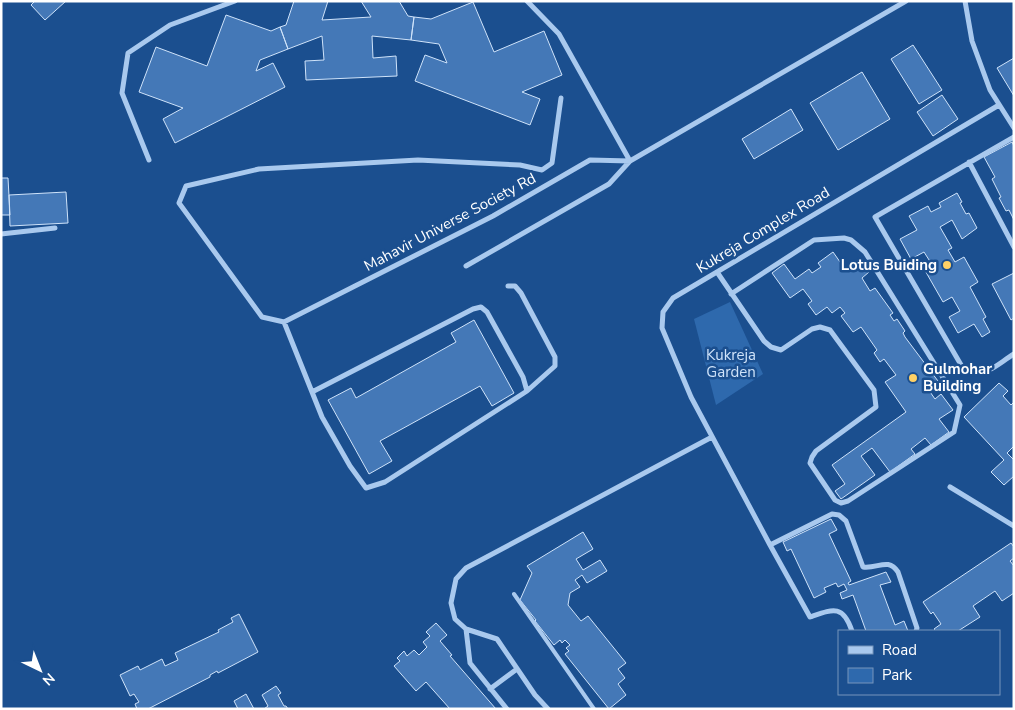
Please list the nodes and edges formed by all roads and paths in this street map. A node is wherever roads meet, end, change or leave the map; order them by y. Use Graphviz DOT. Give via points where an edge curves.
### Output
graph roads {
  1 [pos="235,1"];
  2 [pos="527,1"];
  3 [pos="906,1"];
  4 [pos="965,1"];
  5 [pos="561,98"];
  6 [pos="999,105"];
  7 [pos="1014,128"];
  8 [pos="1014,137"];
  9 [pos="149,160"];
  10 [pos="630,162"];
  11 [pos="969,162"];
  12 [pos="54,228"];
  13 [pos="1,234"];
  14 [pos="1014,247"];
  15 [pos="466,266"];
  16 [pos="716,272"];
  17 [pos="508,286"];
  18 [pos="731,294"];
  19 [pos="284,322"];
  20 [pos="1014,354"];
  21 [pos="527,391"];
  22 [pos="312,392"];
  23 [pos="712,437"];
  24 [pos="950,487"];
  25 [pos="1014,526"];
  26 [pos="770,545"];
  27 [pos="514,594"];
  28 [pos="466,629"];
  29 [pos="852,630"];
  30 [pos="916,630"];
  31 [pos="518,669"];
  32 [pos="490,689"];
  33 [pos="507,709"];
  34 [pos="548,709"];
  35 [pos="594,709"];
  1 -- 9 [label="street" via="170,25 128,53 122,93"];
  2 -- 10 [label="street" via="559,34"];
  3 -- 10 [label="street"];
  4 -- 6 [label="street" via="972,41"];
  5 -- 19 [label="street, Mahavir Universe Society Rd" via="552,163 542,170 520,165 418,160 259,169 186,186 179,203 262,317"];
  6 -- 7 [label="street"];
  6 -- 16 [label="street, Kukreja Complex Road"];
  8 -- 11 [label="street"];
  10 -- 15 [label="street" via="609,184"];
  10 -- 19 [label="street, Mahavir Universe Society Rd" via="590,160 493,216"];
  11 -- 14 [label="street"];
  11 -- 20 [label="street" via="875,217 964,370 973,374 986,372"];
  12 -- 13 [label="street"];
  16 -- 18 [label="street"];
  16 -- 23 [label="street, Kukreja Complex Road" via="674,298 663,312 662,328"];
  17 -- 21 [label="street" via="515,286 521,293 555,357 555,366"];
  18 -- 18 [label="street" via="771,347 781,350 812,329 830,330 874,390 876,407 812,457 810,463 835,500 848,502 954,432 960,405 865,252 851,240 814,240"];
  19 -- 22 [label="street"];
  21 -- 22 [label="street" via="524,377 481,307"];
  21 -- 22 [label="street" via="385,482 366,488 350,466"];
  23 -- 26 [label="street, Kukreja Complex Road"];
  23 -- 28 [label="street" via="466,568 456,579 451,603 455,619"];
  24 -- 25 [label="street"];
  26 -- 29 [label="street, Kukreja Complex Road" via="810,617 830,610 840,612 847,617"];
  26 -- 30 [label="street" via="832,514 839,515 846,520 863,567 894,565"];
  27 -- 35 [label="lane"];
  28 -- 31 [label="street" via="497,639"];
  28 -- 32 [label="street" via="470,663"];
  31 -- 32 [label="street"];
  31 -- 34 [label="street"];
  32 -- 33 [label="street"];
}
